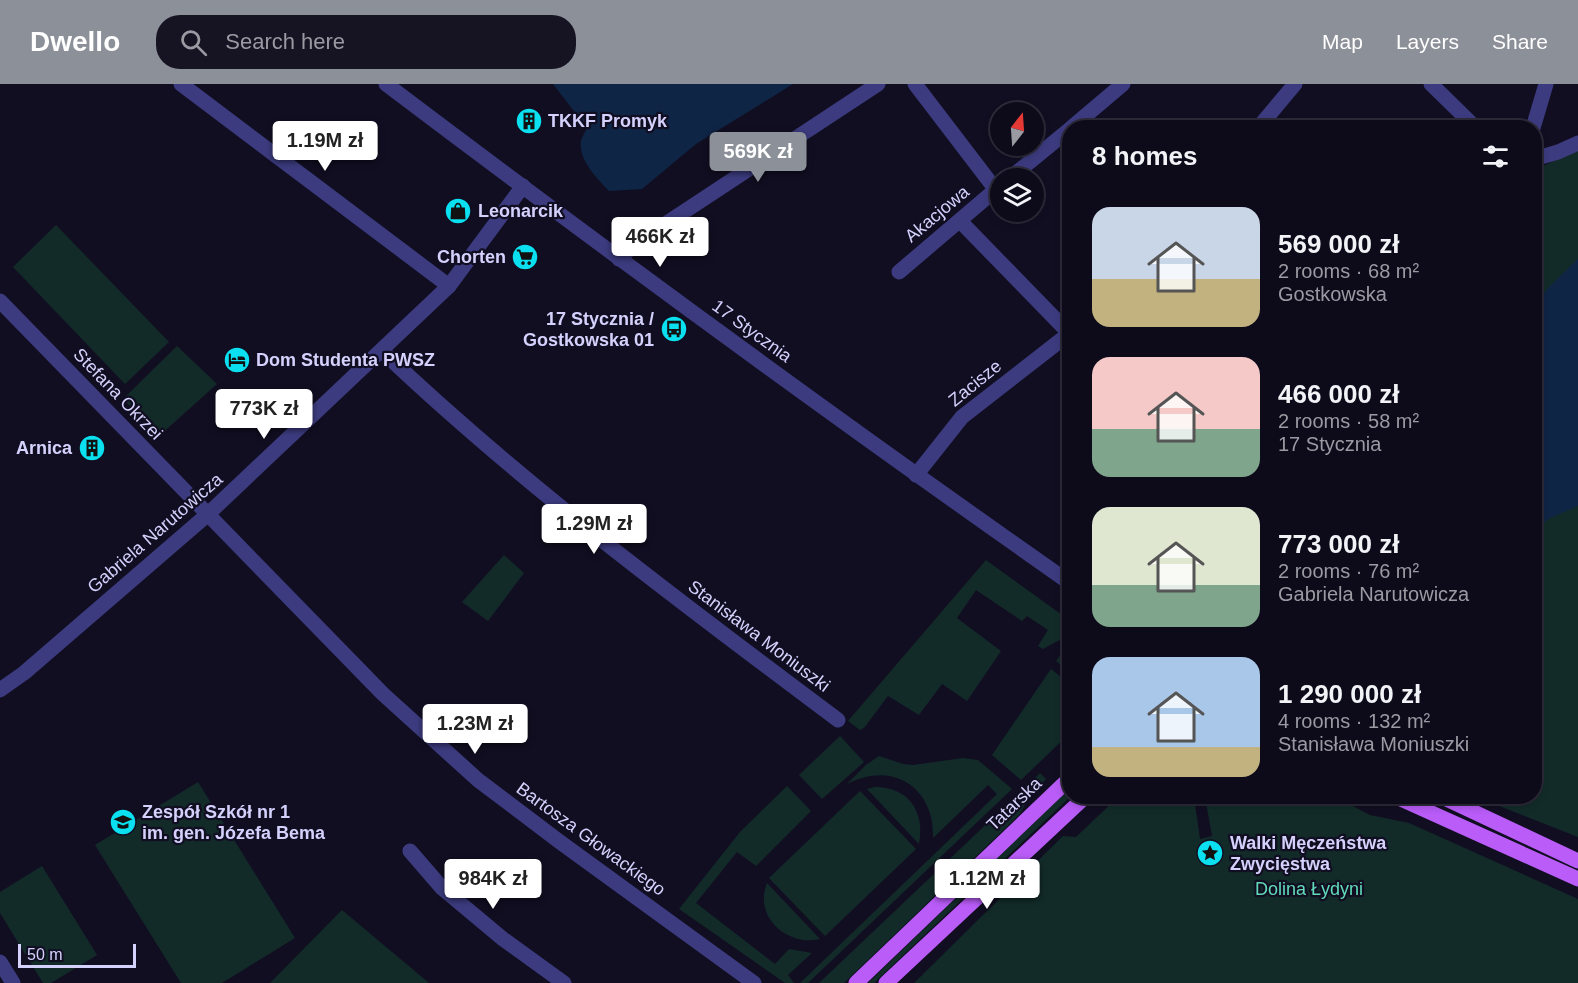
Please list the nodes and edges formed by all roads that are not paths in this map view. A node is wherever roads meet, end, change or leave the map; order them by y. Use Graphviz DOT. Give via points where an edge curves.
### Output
graph roads {
  1 [pos="181,84"];
  2 [pos="386,84"];
  3 [pos="878,84"];
  4 [pos="915,84"];
  5 [pos="1124,84"];
  6 [pos="1295,84"];
  7 [pos="1431,84"];
  8 [pos="1546,84"];
  9 [pos="1080,120"];
  10 [pos="1265,120"];
  11 [pos="1468,120"];
  12 [pos="1535,120"];
  13 [pos="1062,135"];
  14 [pos="1578,143"];
  15 [pos="1542,157"];
  16 [pos="1022,168"];
  17 [pos="990,178"];
  18 [pos="523,186"];
  19 [pos="990,195"];
  20 [pos="960,221"];
  21 [pos="619,259"];
  22 [pos="899,272"];
  23 [pos="449,286"];
  24 [pos="0,301"];
  25 [pos="1062,326"];
  26 [pos="1062,338"];
  27 [pos="382,351"];
  28 [pos="916,475"];
  29 [pos="207,515"];
  30 [pos="1062,577"];
  31 [pos="0,690"];
  32 [pos="838,720"];
  33 [pos="1062,786"];
  34 [pos="1077,804"];
  35 [pos="1412,804"];
  36 [pos="1457,804"];
  37 [pos="410,851"];
  38 [pos="1578,861"];
  39 [pos="1578,879"];
  40 [pos="0,962"];
  41 [pos="13,983"];
  42 [pos="564,983"];
  43 [pos="754,983"];
  44 [pos="856,983"];
  45 [pos="886,983"];
  1 -- 23 [label="street"];
  2 -- 18 [label="street, 17 Stycznia"];
  3 -- 21 [label="street" via="635,244"];
  4 -- 17 [label="street"];
  5 -- 9 [label="street"];
  6 -- 10 [label="street"];
  7 -- 11 [label="street"];
  8 -- 12 [label="street"];
  13 -- 16 [label="street"];
  14 -- 15 [label="street"];
  18 -- 21 [label="street, 17 Stycznia"];
  18 -- 23 [label="street, Gabriela Narutowicza"];
  19 -- 20 [label="street, Akacjowa"];
  20 -- 22 [label="street, Akacjowa"];
  20 -- 25 [label="street"];
  21 -- 28 [label="street, 17 Stycznia"];
  23 -- 27 [label="street, Gabriela Narutowicza"];
  24 -- 29 [label="street, Stefana Okrzei"];
  26 -- 28 [label="street, Zacisze" via="962,417"];
  27 -- 29 [label="street, Gabriela Narutowicza"];
  27 -- 32 [label="street, Stanisława Moniuszki" via="636,568"];
  28 -- 30 [label="street, 17 Stycznia"];
  29 -- 31 [label="street, Gabriela Narutowicza"];
  29 -- 43 [label="street, Bartosza Głowackiego" via="369,681 478,780"];
  33 -- 44 [label="main road, Tatarska"];
  34 -- 45 [label="main road"];
  35 -- 39 [label="main road"];
  36 -- 38 [label="main road"];
  37 -- 42 [label="street" via="442,888"];
  40 -- 41 [label="street"];
}
